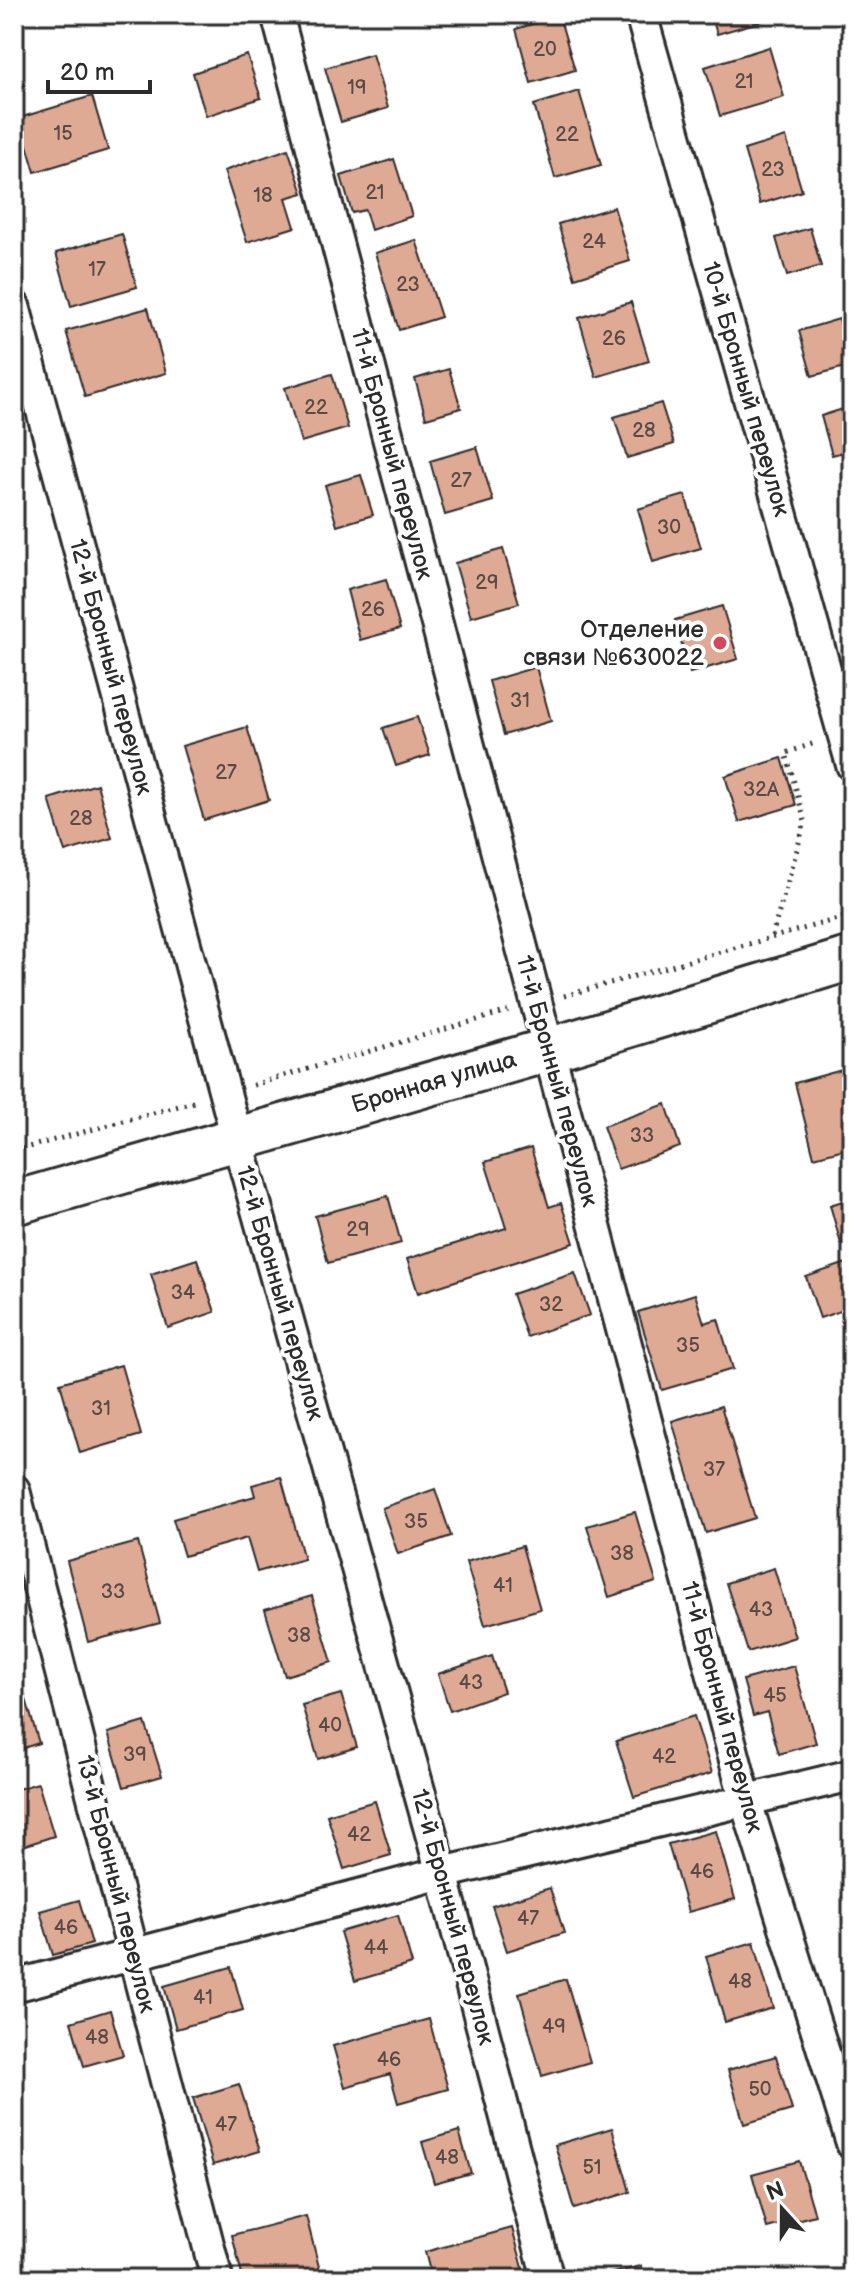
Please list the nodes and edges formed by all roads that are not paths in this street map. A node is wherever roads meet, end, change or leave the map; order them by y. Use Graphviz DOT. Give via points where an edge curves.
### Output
graph roads {
  1 [pos="277,14"];
  2 [pos="641,14"];
  3 [pos="14,306"];
  4 [pos="852,765"];
  5 [pos="852,958"];
  6 [pos="548,1050"];
  7 [pos="237,1138"];
  8 [pos="14,1203"];
  9 [pos="14,1490"];
  10 [pos="852,1775"];
  11 [pos="746,1802"];
  12 [pos="442,1873"];
  13 [pos="134,1952"];
  14 [pos="14,1986"];
  15 [pos="852,2143"];
  16 [pos="217,2279"];
  17 [pos="548,2279"];
  1 -- 6 [label="street, 11-й Бронный переулок"];
  2 -- 4 [label="street, 10-й Бронный переулок"];
  3 -- 7 [label="street, 12-й Бронный переулок"];
  5 -- 6 [label="street, Бронная улица"];
  6 -- 7 [label="street, Бронная улица"];
  6 -- 11 [label="street, 11-й Бронный переулок"];
  7 -- 8 [label="street, Бронная улица"];
  7 -- 12 [label="street, 12-й Бронный переулок"];
  9 -- 13 [label="street, 13-й Бронный переулок"];
  10 -- 11 [label="street"];
  11 -- 12 [label="street"];
  11 -- 15 [label="street, 11-й Бронный переулок"];
  12 -- 13 [label="street"];
  12 -- 17 [label="street, 12-й Бронный переулок"];
  13 -- 14 [label="street"];
  13 -- 16 [label="street, 13-й Бронный переулок"];
}
